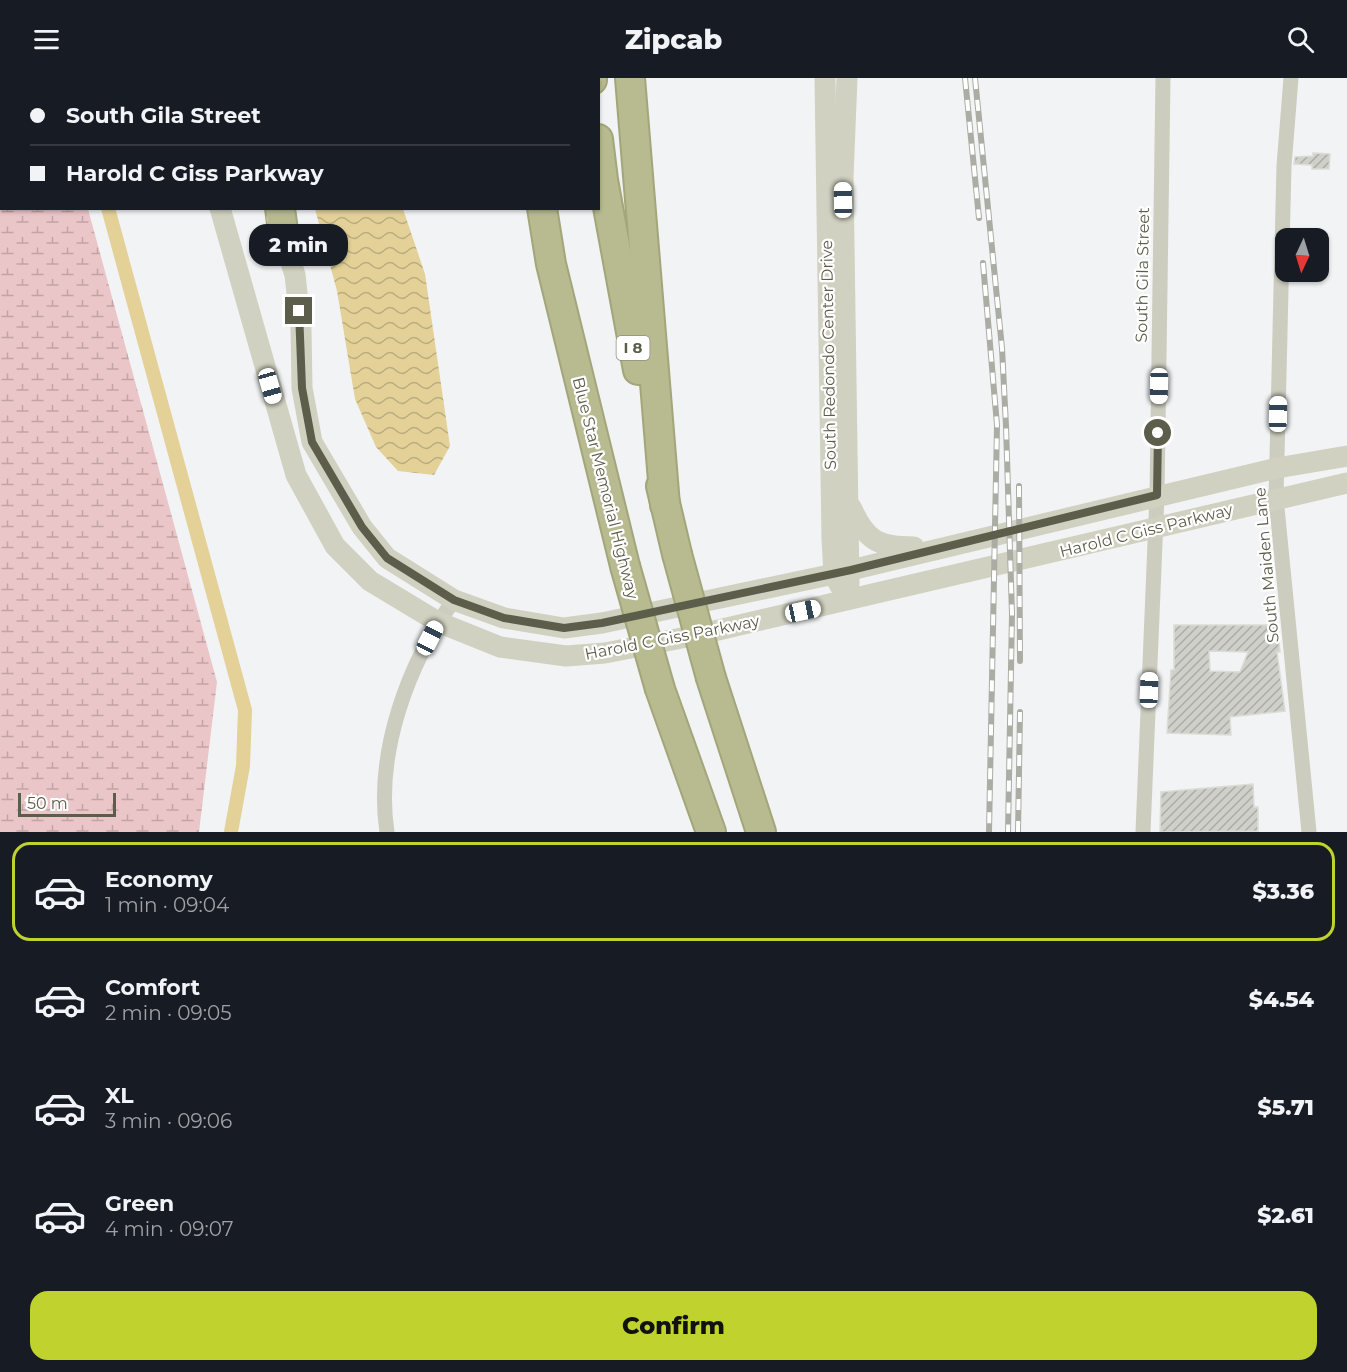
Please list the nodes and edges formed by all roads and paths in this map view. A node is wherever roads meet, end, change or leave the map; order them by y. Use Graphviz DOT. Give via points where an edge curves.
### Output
graph roads {
  1 [pos="630,78"];
  2 [pos="825,78"];
  3 [pos="847,78"];
  4 [pos="1163,78"];
  5 [pos="1292,78"];
  6 [pos="600,154"];
  7 [pos="221,210"];
  8 [pos="528,210"];
  9 [pos="542,210"];
  10 [pos="278,216"];
  11 [pos="1347,456"];
  12 [pos="1277,468"];
  13 [pos="1347,483"];
  14 [pos="1157,495"];
  15 [pos="1276,498"];
  16 [pos="608,502"];
  17 [pos="849,502"];
  18 [pos="664,505"];
  19 [pos="1156,527"];
  20 [pos="832,540"];
  21 [pos="945,547"];
  22 [pos="842,572"];
  23 [pos="795,582"];
  24 [pos="855,595"];
  25 [pos="454,600"];
  26 [pos="438,622"];
  27 [pos="387,832"];
  28 [pos="711,832"];
  29 [pos="761,832"];
  30 [pos="1143,832"];
  31 [pos="1310,832"];
  1 -- 18 [label="highway"];
  2 -- 20 [label="main road, South Redondo Center Drive"];
  3 -- 17 [label="main road, South Redondo Center Drive" via="843,177"];
  4 -- 14 [label="street, South Gila Street"];
  5 -- 12 [label="street, South Maiden Lane" via="1284,166"];
  6 -- 18 [label="highway, I 8"];
  7 -- 26 [label="main road, Harold C Giss Parkway" via="296,475 335,546 370,581"];
  8 -- 16 [label="highway" via="573,415"];
  9 -- 16 [label="highway, Blue Star Memorial Highway" via="551,264"];
  10 -- 25 [label="main road, Harold C Giss Parkway" via="295,275 302,388 312,442 362,527 387,558"];
  11 -- 12 [label="main road, Harold C Giss Parkway"];
  12 -- 14 [label="main road, Harold C Giss Parkway"];
  12 -- 15 [label="street, South Maiden Lane"];
  13 -- 15 [label="main road, Harold C Giss Parkway"];
  14 -- 19 [label="street, South Gila Street"];
  14 -- 21 [label="main road, Harold C Giss Parkway"];
  15 -- 19 [label="main road, Harold C Giss Parkway"];
  15 -- 31 [label="street, South Maiden Lane"];
  16 -- 28 [label="highway, Blue Star Memorial Highway, bridge" via="660,689"];
  17 -- 21 [label="main road" via="858,523 881,544"];
  17 -- 22 [label="main road, South Redondo Center Drive"];
  18 -- 29 [label="highway, I 8, bridge" via="711,678"];
  19 -- 24 [label="main road, Harold C Giss Parkway"];
  19 -- 30 [label="street, South Gila Street"];
  20 -- 22 [label="main road, South Redondo Center Drive"];
  20 -- 23 [label="main road" via="822,559"];
  21 -- 22 [label="main road, Harold C Giss Parkway"];
  22 -- 23 [label="main road, Harold C Giss Parkway"];
  22 -- 24 [label="main road, South Redondo Center Drive"];
  23 -- 25 [label="main road, Harold C Giss Parkway" via="564,628 504,618"];
  24 -- 26 [label="main road, Harold C Giss Parkway" via="823,607 605,653 566,656 500,647"];
  25 -- 26 [label="street"];
  26 -- 27 [label="street" via="397,717 386,795"];
}
